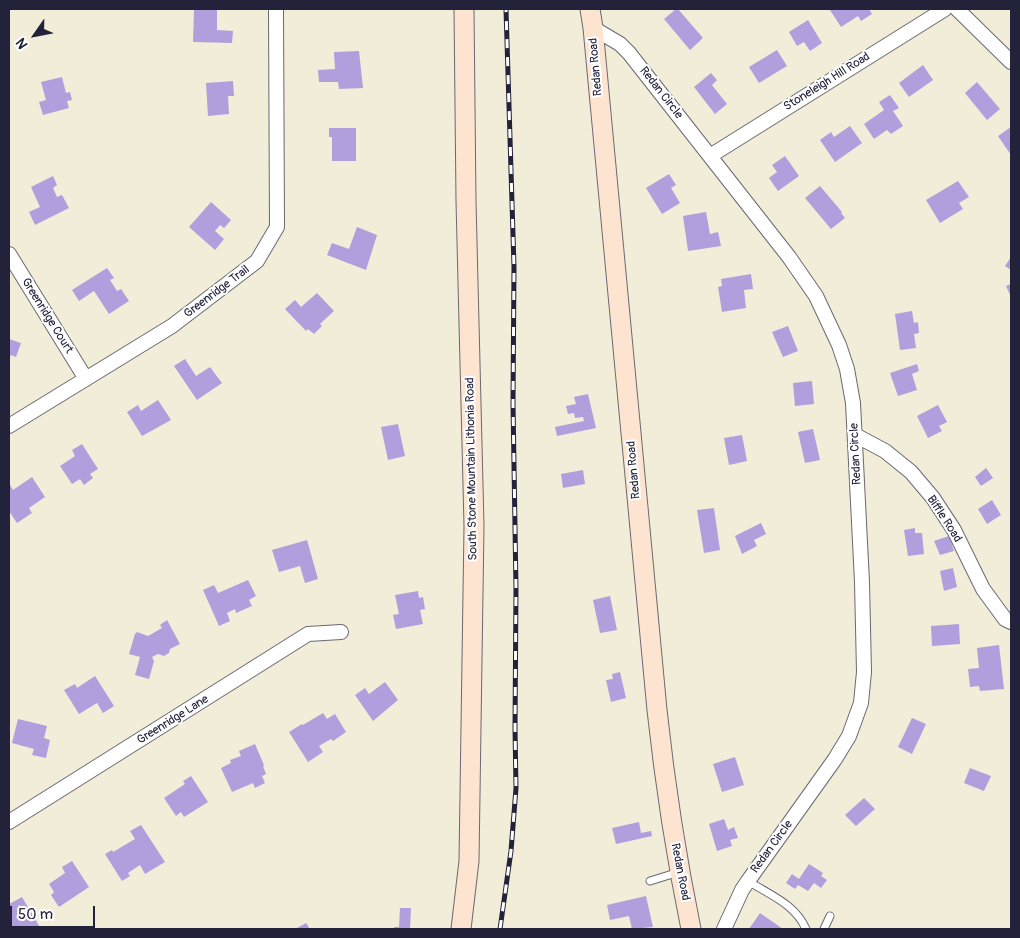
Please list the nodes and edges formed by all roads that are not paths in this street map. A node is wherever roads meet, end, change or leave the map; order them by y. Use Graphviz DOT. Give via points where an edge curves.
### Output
graph roads {
  1 [pos="276,9"];
  2 [pos="464,9"];
  3 [pos="590,9"];
  4 [pos="945,9"];
  5 [pos="957,9"];
  6 [pos="593,28"];
  7 [pos="1011,62"];
  8 [pos="710,156"];
  9 [pos="9,254"];
  10 [pos="86,378"];
  11 [pos="9,426"];
  12 [pos="856,435"];
  13 [pos="1011,622"];
  14 [pos="342,632"];
  15 [pos="11,817"];
  16 [pos="679,872"];
  17 [pos="650,881"];
  18 [pos="748,881"];
  19 [pos="830,916"];
  20 [pos="462,929"];
  21 [pos="691,929"];
  22 [pos="724,929"];
  23 [pos="806,929"];
  24 [pos="824,929"];
  1 -- 10 [label="street, Greenridge Trail" via="277,227 257,261 172,326"];
  2 -- 20 [label="main road, South Stone Mountain Lithonia Road" via="474,526 469,861"];
  3 -- 6 [label="main road, Redan Road"];
  4 -- 8 [label="street, Stoneleigh Hill Road"];
  5 -- 7 [label="street"];
  6 -- 8 [label="street, Redan Circle" via="629,53"];
  6 -- 16 [label="main road, Redan Road" via="657,710"];
  8 -- 12 [label="street, Redan Circle" via="790,257 816,296 847,369"];
  9 -- 10 [label="street, Greenridge Court"];
  10 -- 11 [label="street, Greenridge Trail"];
  12 -- 13 [label="street, Biffle Road" via="886,451 916,478 954,530 983,588 1005,619"];
  12 -- 18 [label="street, Redan Circle" via="864,672 861,704 849,736 835,759"];
  14 -- 15 [label="street, Greenridge Lane" via="308,634"];
  16 -- 17 [label="lane"];
  16 -- 21 [label="main road, Redan Road"];
  18 -- 22 [label="street, Redan Circle"];
  18 -- 23 [label="lane" via="787,903"];
  19 -- 24 [label="lane"];
}
